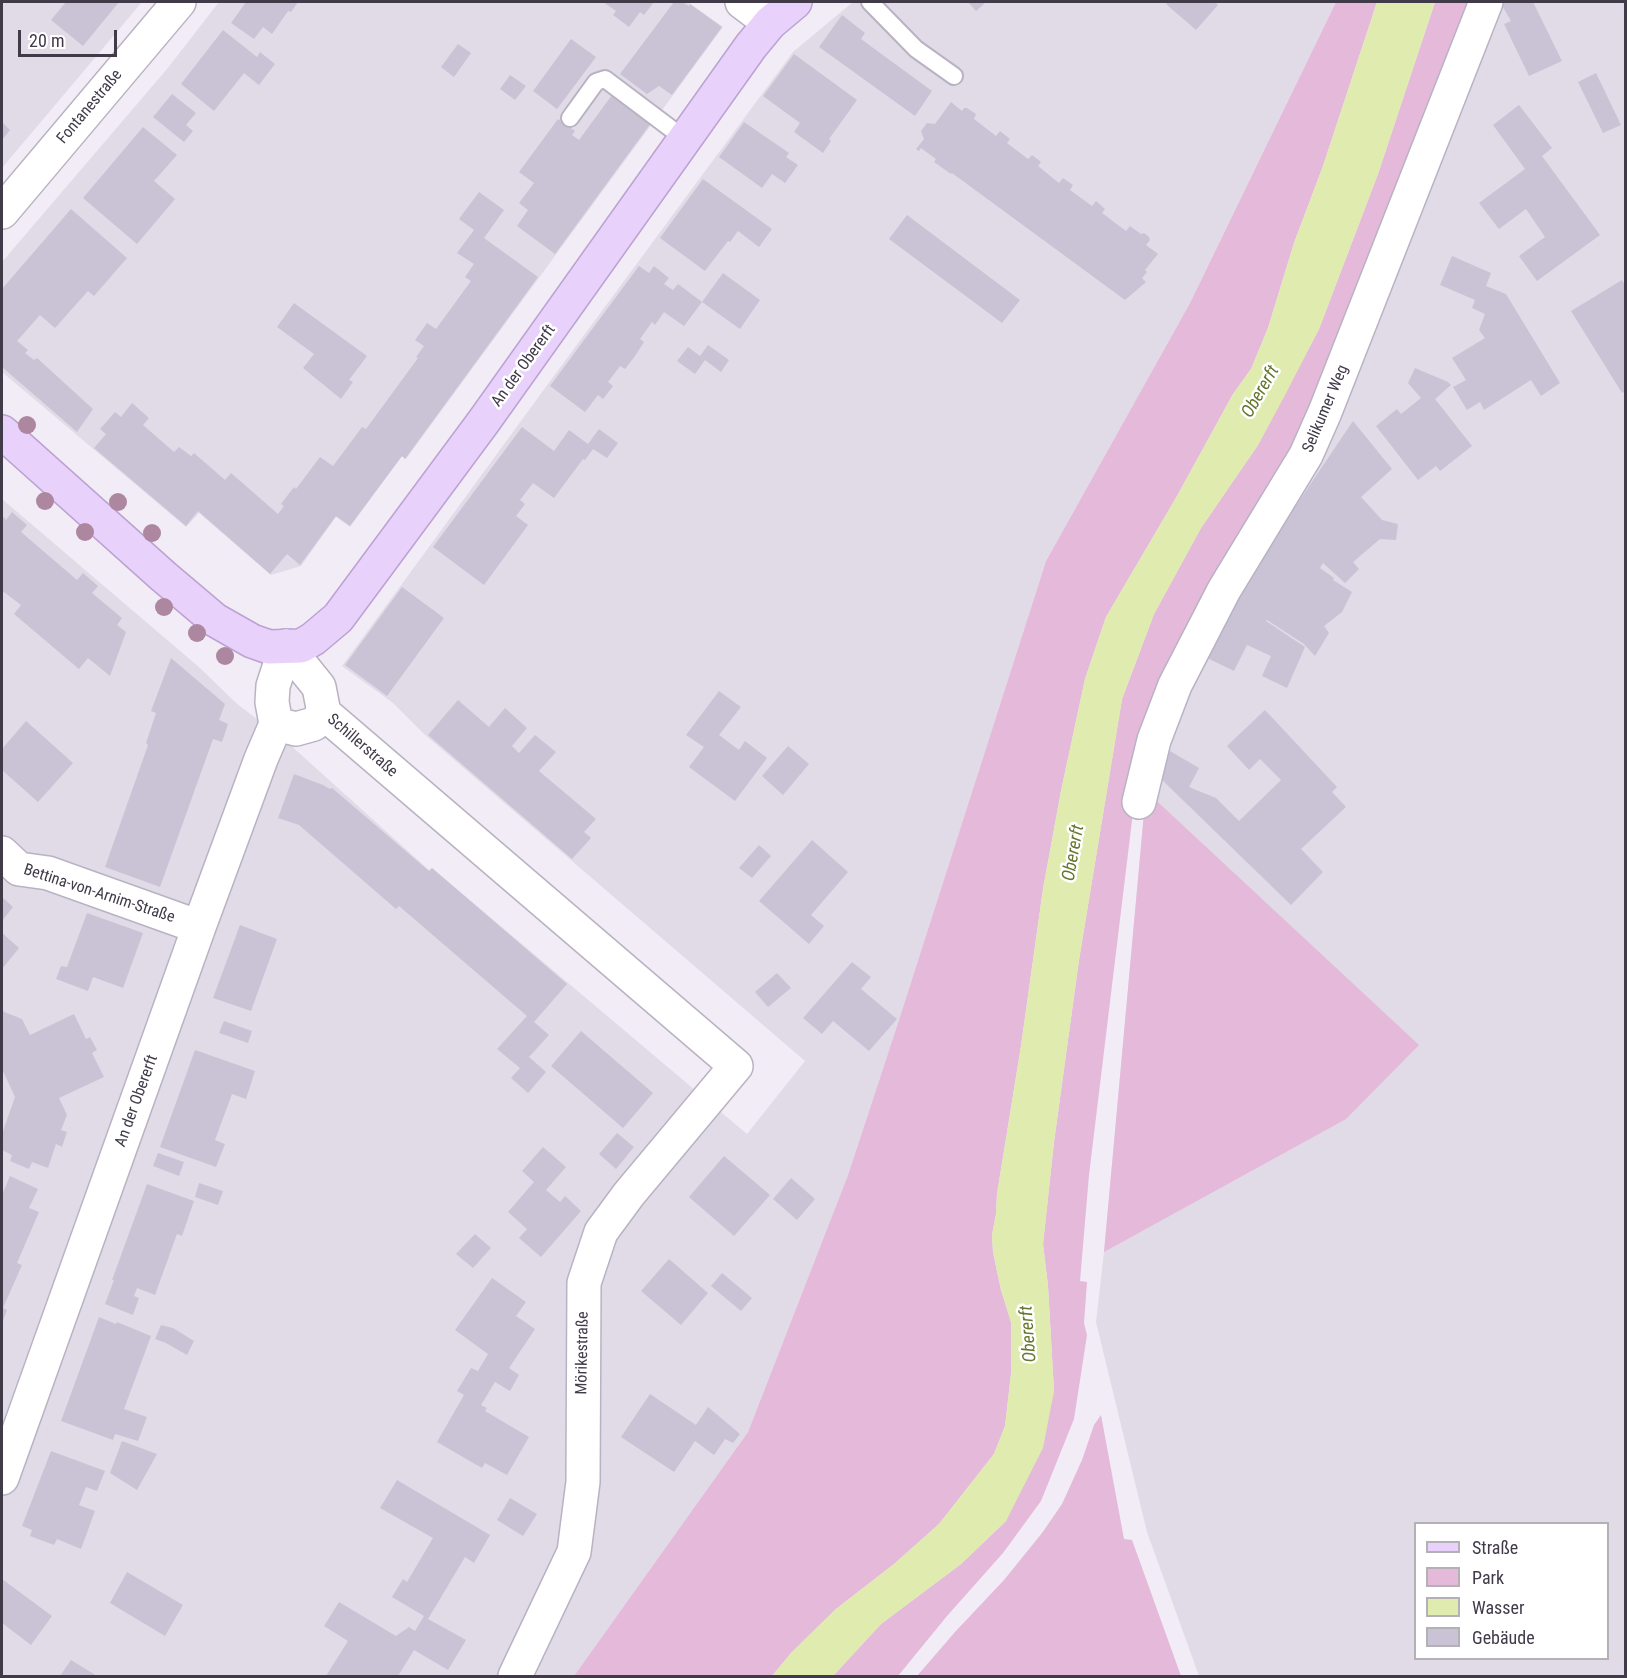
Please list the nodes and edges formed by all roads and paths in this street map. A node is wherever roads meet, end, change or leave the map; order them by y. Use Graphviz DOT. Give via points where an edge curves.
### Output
graph roads {
  1 [pos="179,2"];
  2 [pos="742,2"];
  3 [pos="795,2"];
  4 [pos="870,2"];
  5 [pos="1486,2"];
  6 [pos="771,22"];
  7 [pos="954,76"];
  8 [pos="570,118"];
  9 [pos="686,140"];
  10 [pos="2,212"];
  11 [pos="2,432"];
  12 [pos="286,646"];
  13 [pos="324,713"];
  14 [pos="276,724"];
  15 [pos="1139,802"];
  16 [pos="2,854"];
  17 [pos="199,927"];
  18 [pos="736,1066"];
  19 [pos="2,1478"];
  20 [pos="515,1677"];
  1 -- 10 [label="street, Fontanestraße"];
  2 -- 6 [label="street"];
  3 -- 6 [label="street, An der Obererft"];
  4 -- 7 [label="lane" via="916,49"];
  5 -- 15 [label="street, Selikumer Weg" via="1320,423 1306,455 1224,590 1175,685 1154,740"];
  6 -- 9 [label="street, An der Obererft"];
  8 -- 9 [label="lane" via="596,82 605,79"];
  9 -- 12 [label="street, An der Obererft" via="338,618 301,646"];
  11 -- 12 [label="street" via="214,620 252,641 269,647"];
  12 -- 13 [label="street, Schillerstraße" via="319,687"];
  12 -- 14 [label="street, An der Obererft" via="273,686"];
  13 -- 14 [label="street" via="314,724 296,729"];
  13 -- 18 [label="street, Schillerstraße"];
  14 -- 17 [label="street, An der Obererft"];
  16 -- 17 [label="street, Bettina-von-Arnim-Straße" via="20,869 48,873"];
  17 -- 19 [label="street, An der Obererft"];
  18 -- 20 [label="street, Mörikestraße" via="628,1194 601,1232 584,1283 583,1482 573,1552"];
}
